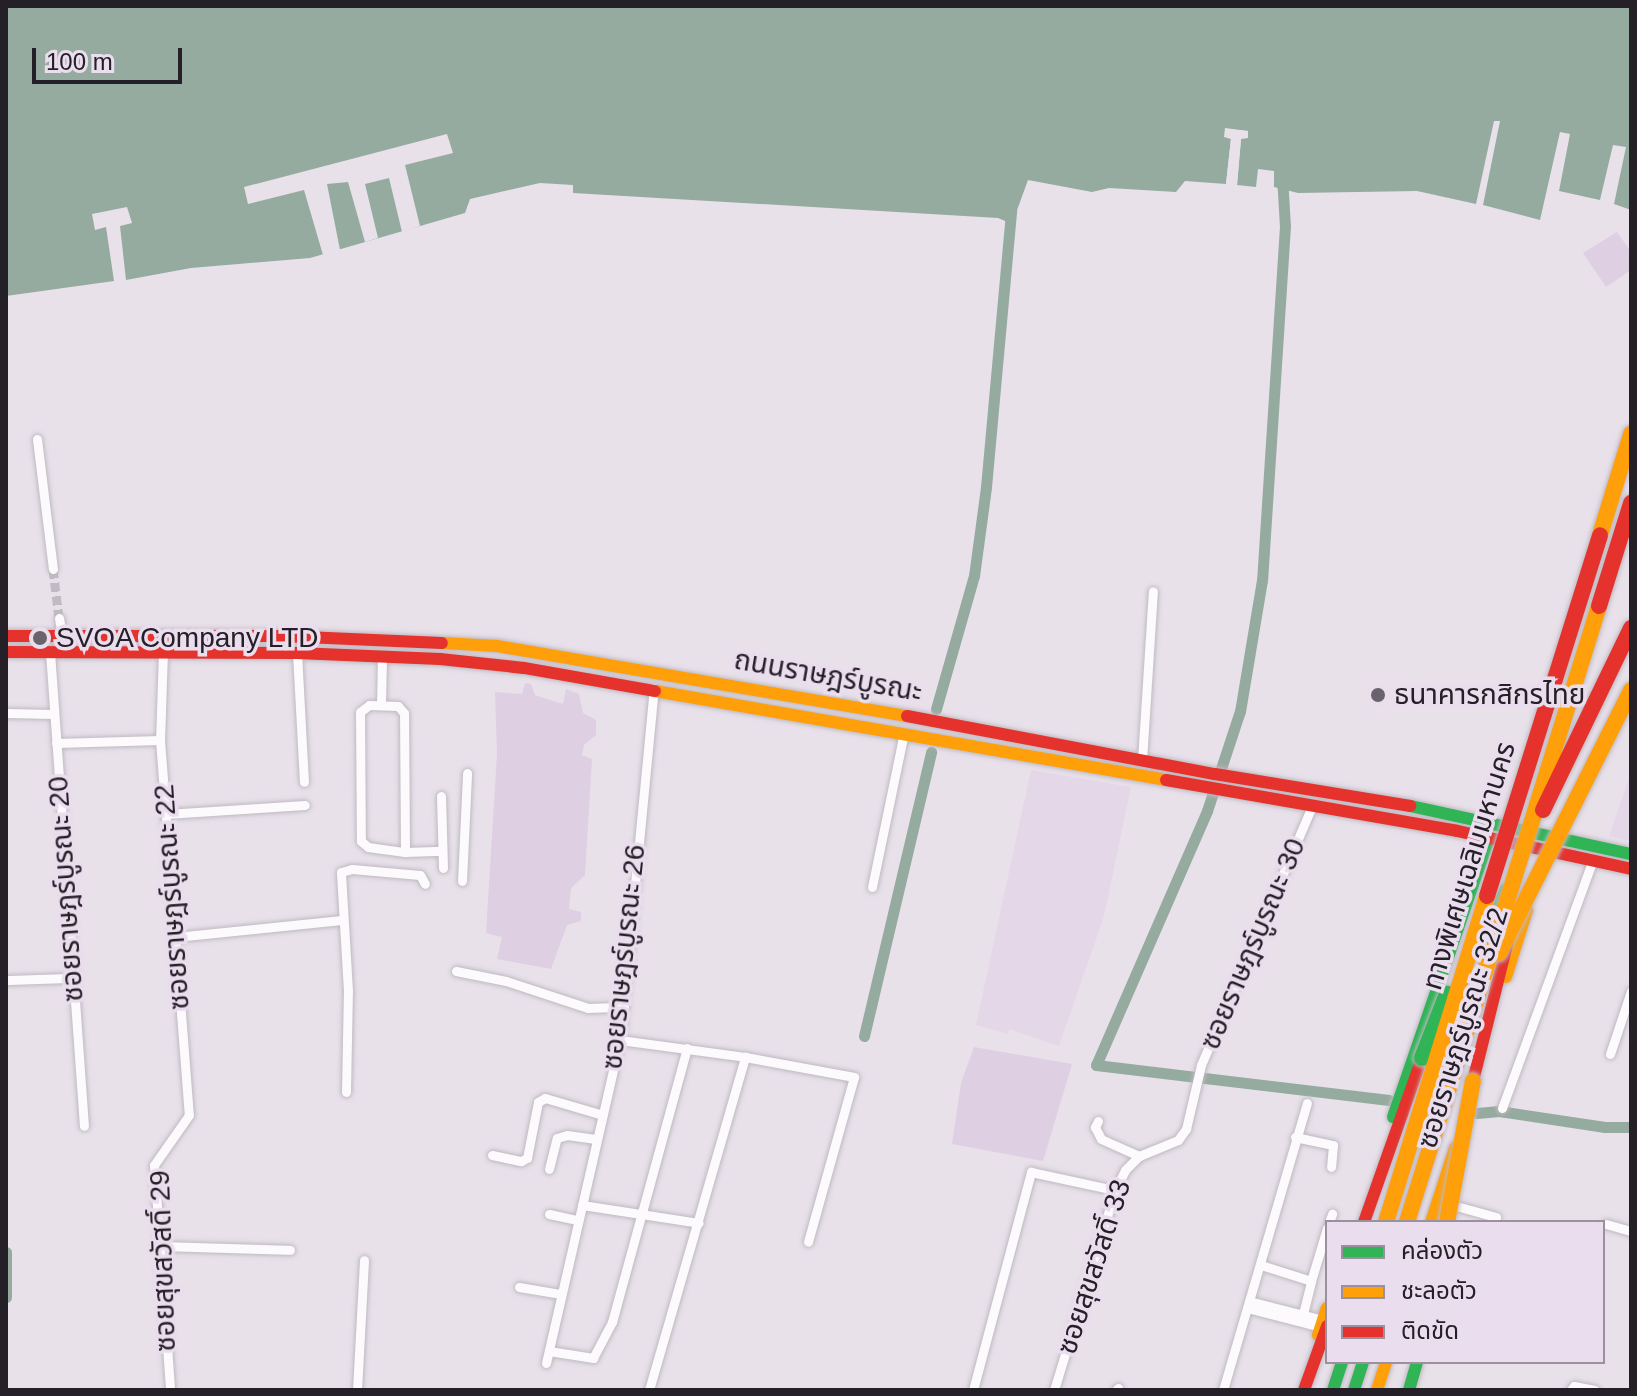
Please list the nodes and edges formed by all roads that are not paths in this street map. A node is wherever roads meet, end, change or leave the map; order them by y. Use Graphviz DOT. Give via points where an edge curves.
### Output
graph roads {
  1 [pos="1631,434"];
  2 [pos="37,439"];
  3 [pos="1631,503"];
  4 [pos="53,569"];
  5 [pos="1153,591"];
  6 [pos="1631,628"];
  7 [pos="6,636"];
  8 [pos="163,651"];
  9 [pos="6,652"];
  10 [pos="50,652"];
  11 [pos="297,653"];
  12 [pos="382,656"];
  13 [pos="654,689"];
  14 [pos="1631,690"];
  15 [pos="381,705"];
  16 [pos="6,713"];
  17 [pos="54,714"];
  18 [pos="904,733"];
  19 [pos="160,740"];
  20 [pos="56,743"];
  21 [pos="1142,760"];
  22 [pos="467,773"];
  23 [pos="304,782"];
  24 [pos="1219,782"];
  25 [pos="441,796"];
  26 [pos="305,805"];
  27 [pos="1312,806"];
  28 [pos="166,814"];
  29 [pos="1489,838"];
  30 [pos="1545,850"];
  31 [pos="442,851"];
  32 [pos="405,852"];
  33 [pos="1631,854"];
  34 [pos="1593,860"];
  35 [pos="443,868"];
  36 [pos="1631,869"];
  37 [pos="462,881"];
  38 [pos="425,884"];
  39 [pos="1507,885"];
  40 [pos="872,887"];
  41 [pos="342,920"];
  42 [pos="1511,927"];
  43 [pos="175,937"];
  44 [pos="456,971"];
  45 [pos="71,978"];
  46 [pos="6,980"];
  47 [pos="1631,991"];
  48 [pos="624,1007"];
  49 [pos="1448,1023"];
  50 [pos="1466,1030"];
  51 [pos="620,1040"];
  52 [pos="687,1048"];
  53 [pos="1610,1054"];
  54 [pos="745,1057"];
  55 [pos="1197,1082"];
  56 [pos="346,1092"];
  57 [pos="1307,1103"];
  58 [pos="1502,1108"];
  59 [pos="603,1115"];
  60 [pos="1098,1121"];
  61 [pos="84,1126"];
  62 [pos="174,1137"];
  63 [pos="1295,1137"];
  64 [pos="596,1139"];
  65 [pos="492,1155"];
  66 [pos="1139,1156"];
  67 [pos="1331,1167"];
  68 [pos="549,1169"];
  69 [pos="1115,1190"];
  70 [pos="1437,1201"];
  71 [pos="582,1205"];
  72 [pos="549,1214"];
  73 [pos="641,1216"];
  74 [pos="1496,1217"];
  75 [pos="577,1220"];
  76 [pos="1358,1220"];
  77 [pos="1365,1220"];
  78 [pos="1387,1220"];
  79 [pos="1408,1220"];
  80 [pos="1432,1220"];
  81 [pos="1447,1220"];
  82 [pos="699,1223"];
  83 [pos="1606,1224"];
  84 [pos="1631,1231"];
  85 [pos="1325,1235"];
  86 [pos="808,1242"];
  87 [pos="157,1246"];
  88 [pos="290,1250"];
  89 [pos="364,1260"];
  90 [pos="1261,1265"];
  91 [pos="1311,1281"];
  92 [pos="519,1287"];
  93 [pos="561,1294"];
  94 [pos="1248,1304"];
  95 [pos="1303,1314"];
  96 [pos="1324,1320"];
  97 [pos="549,1351"];
  98 [pos="546,1363"];
  99 [pos="1341,1364"];
  100 [pos="1362,1364"];
  101 [pos="1385,1364"];
  102 [pos="1413,1364"];
  103 [pos="170,1390"];
  104 [pos="357,1390"];
  105 [pos="649,1390"];
  106 [pos="973,1390"];
  107 [pos="1054,1390"];
  108 [pos="1223,1390"];
  109 [pos="1296,1390"];
  110 [pos="1304,1390"];
  111 [pos="1333,1390"];
  112 [pos="1354,1390"];
  113 [pos="1377,1390"];
  114 [pos="1409,1390"];
  115 [pos="1571,1390"];
  116 [pos="1595,1390"];
  1 -- 78 [label="main road, ทางพิเศษเฉลิมมหานคร, bridge"];
  2 -- 4 [label="street"];
  3 -- 79 [label="main road, ทางพิเศษเฉลิมมหานคร, bridge"];
  5 -- 21 [label="street"];
  6 -- 39 [label="main road, bridge"];
  7 -- 21 [label="main road, ถนนราษฎร์บูรณะ" via="60,626 497,646"];
  8 -- 10 [label="main road, ถนนราษฎร์บูรณะ"];
  8 -- 11 [label="main road, ถนนราษฎร์บูรณะ"];
  8 -- 19 [label="street, ซอยราษฎร์บูรณะ 22"];
  9 -- 10 [label="main road, ถนนราษฎร์บูรณะ"];
  10 -- 17 [label="street, ซอยราษฎร์บูรณะ 20"];
  11 -- 12 [label="main road, ถนนราษฎร์บูรณะ"];
  11 -- 23 [label="street"];
  12 -- 13 [label="main road, ถนนราษฎร์บูรณะ" via="524,668"];
  12 -- 15 [label="street"];
  13 -- 18 [label="main road, ถนนราษฎร์บูรณะ"];
  13 -- 48 [label="street, ซอยราษฎร์บูรณะ 26"];
  14 -- 42 [label="main road, bridge"];
  15 -- 32 [label="street" via="398,706 404,713"];
  15 -- 32 [label="street" via="360,712 361,841 368,847"];
  16 -- 17 [label="street"];
  17 -- 20 [label="street, ซอยราษฎร์บูรณะ 20"];
  18 -- 24 [label="main road, ถนนราษฎร์บูรณะ"];
  18 -- 40 [label="street"];
  19 -- 20 [label="street"];
  19 -- 28 [label="street, ซอยราษฎร์บูรณะ 22"];
  20 -- 45 [label="street, ซอยราษฎร์บูรณะ 20"];
  21 -- 24 [label="main road, ถนนราษฎร์บูรณะ"];
  22 -- 37 [label="street"];
  24 -- 27 [label="main road, ถนนราษฎร์บูรณะ"];
  24 -- 33 [label="main road, ถนนราษฎร์บูรณะ" via="1447,812"];
  25 -- 31 [label="street"];
  26 -- 28 [label="street"];
  27 -- 29 [label="main road, ถนนราษฎร์บูรณะ"];
  27 -- 55 [label="street, ซอยราษฎร์บูรณะ 30"];
  28 -- 43 [label="street, ซอยราษฎร์บูรณะ 22"];
  29 -- 30 [label="main road, ถนนราษฎร์บูรณะ"];
  29 -- 76 [label="main road"];
  30 -- 34 [label="main road, ถนนราษฎร์บูรณะ"];
  30 -- 70 [label="main road, ซอยราษฎร์บูรณะ 32/2"];
  31 -- 32 [label="street"];
  31 -- 35 [label="street"];
  34 -- 36 [label="main road, ถนนราษฎร์บูรณะ"];
  34 -- 58 [label="street"];
  38 -- 41 [label="street" via="420,875 344,870"];
  39 -- 49 [label="main road, bridge"];
  39 -- 77 [label="main road, bridge" via="1443,1002"];
  41 -- 43 [label="street"];
  41 -- 56 [label="street" via="348,991"];
  42 -- 50 [label="main road, bridge"];
  42 -- 81 [label="main road, bridge" via="1480,1046"];
  43 -- 62 [label="street, ซอยราษฎร์บูรณะ 22" via="189,1115"];
  44 -- 48 [label="street" via="588,1008"];
  45 -- 46 [label="street"];
  45 -- 61 [label="street, ซอยราษฎร์บูรณะ 20"];
  47 -- 53 [label="street"];
  48 -- 51 [label="street, ซอยราษฎร์บูรณะ 26"];
  51 -- 52 [label="street"];
  51 -- 59 [label="street, ซอยราษฎร์บูรณะ 26"];
  52 -- 54 [label="street"];
  52 -- 73 [label="street"];
  54 -- 82 [label="street"];
  54 -- 86 [label="street" via="854,1077"];
  55 -- 66 [label="street, ซอยสุขสวัสดิ์ 33" via="1182,1135"];
  57 -- 63 [label="street"];
  59 -- 64 [label="street, ซอยราษฎร์บูรณะ 26"];
  59 -- 65 [label="street" via="545,1098 538,1102 527,1158"];
  60 -- 66 [label="street" via="1101,1139"];
  62 -- 87 [label="street, ซอยสุขสวัสดิ์ 29" via="154,1165"];
  63 -- 67 [label="street" via="1333,1145"];
  63 -- 90 [label="street"];
  64 -- 68 [label="street" via="557,1138"];
  64 -- 71 [label="street, ซอยราษฎร์บูรณะ 26"];
  66 -- 69 [label="street, ซอยสุขสวัสดิ์ 33"];
  69 -- 106 [label="street" via="1031,1172"];
  69 -- 107 [label="street, ซอยสุขสวัสดิ์ 33"];
  70 -- 74 [label="street"];
  70 -- 80 [label="main road, ซอยราษฎร์บูรณะ 32/2"];
  71 -- 73 [label="street"];
  71 -- 75 [label="street, ซอยราษฎร์บูรณะ 26"];
  72 -- 75 [label="street"];
  73 -- 82 [label="street"];
  73 -- 97 [label="street" via="612,1322 596,1355 589,1359"];
  75 -- 93 [label="street, ซอยราษฎร์บูรณะ 26"];
  82 -- 105 [label="street"];
  83 -- 84 [label="street"];
  85 -- 91 [label="street"];
  87 -- 88 [label="street"];
  87 -- 103 [label="street, ซอยสุขสวัสดิ์ 29"];
  89 -- 104 [label="street"];
  90 -- 91 [label="street"];
  90 -- 94 [label="street"];
  91 -- 95 [label="street"];
  92 -- 93 [label="street"];
  93 -- 97 [label="street, ซอยราษฎร์บูรณะ 26"];
  94 -- 95 [label="street"];
  94 -- 96 [label="street"];
  94 -- 108 [label="street"];
  95 -- 96 [label="street"];
  96 -- 109 [label="main road"];
  96 -- 110 [label="main road"];
  97 -- 98 [label="street, ซอยราษฎร์บูรณะ 26"];
  99 -- 111 [label="main road"];
  100 -- 112 [label="main road"];
  101 -- 113 [label="main road"];
  102 -- 114 [label="main road"];
  115 -- 116 [label="street"];
}
